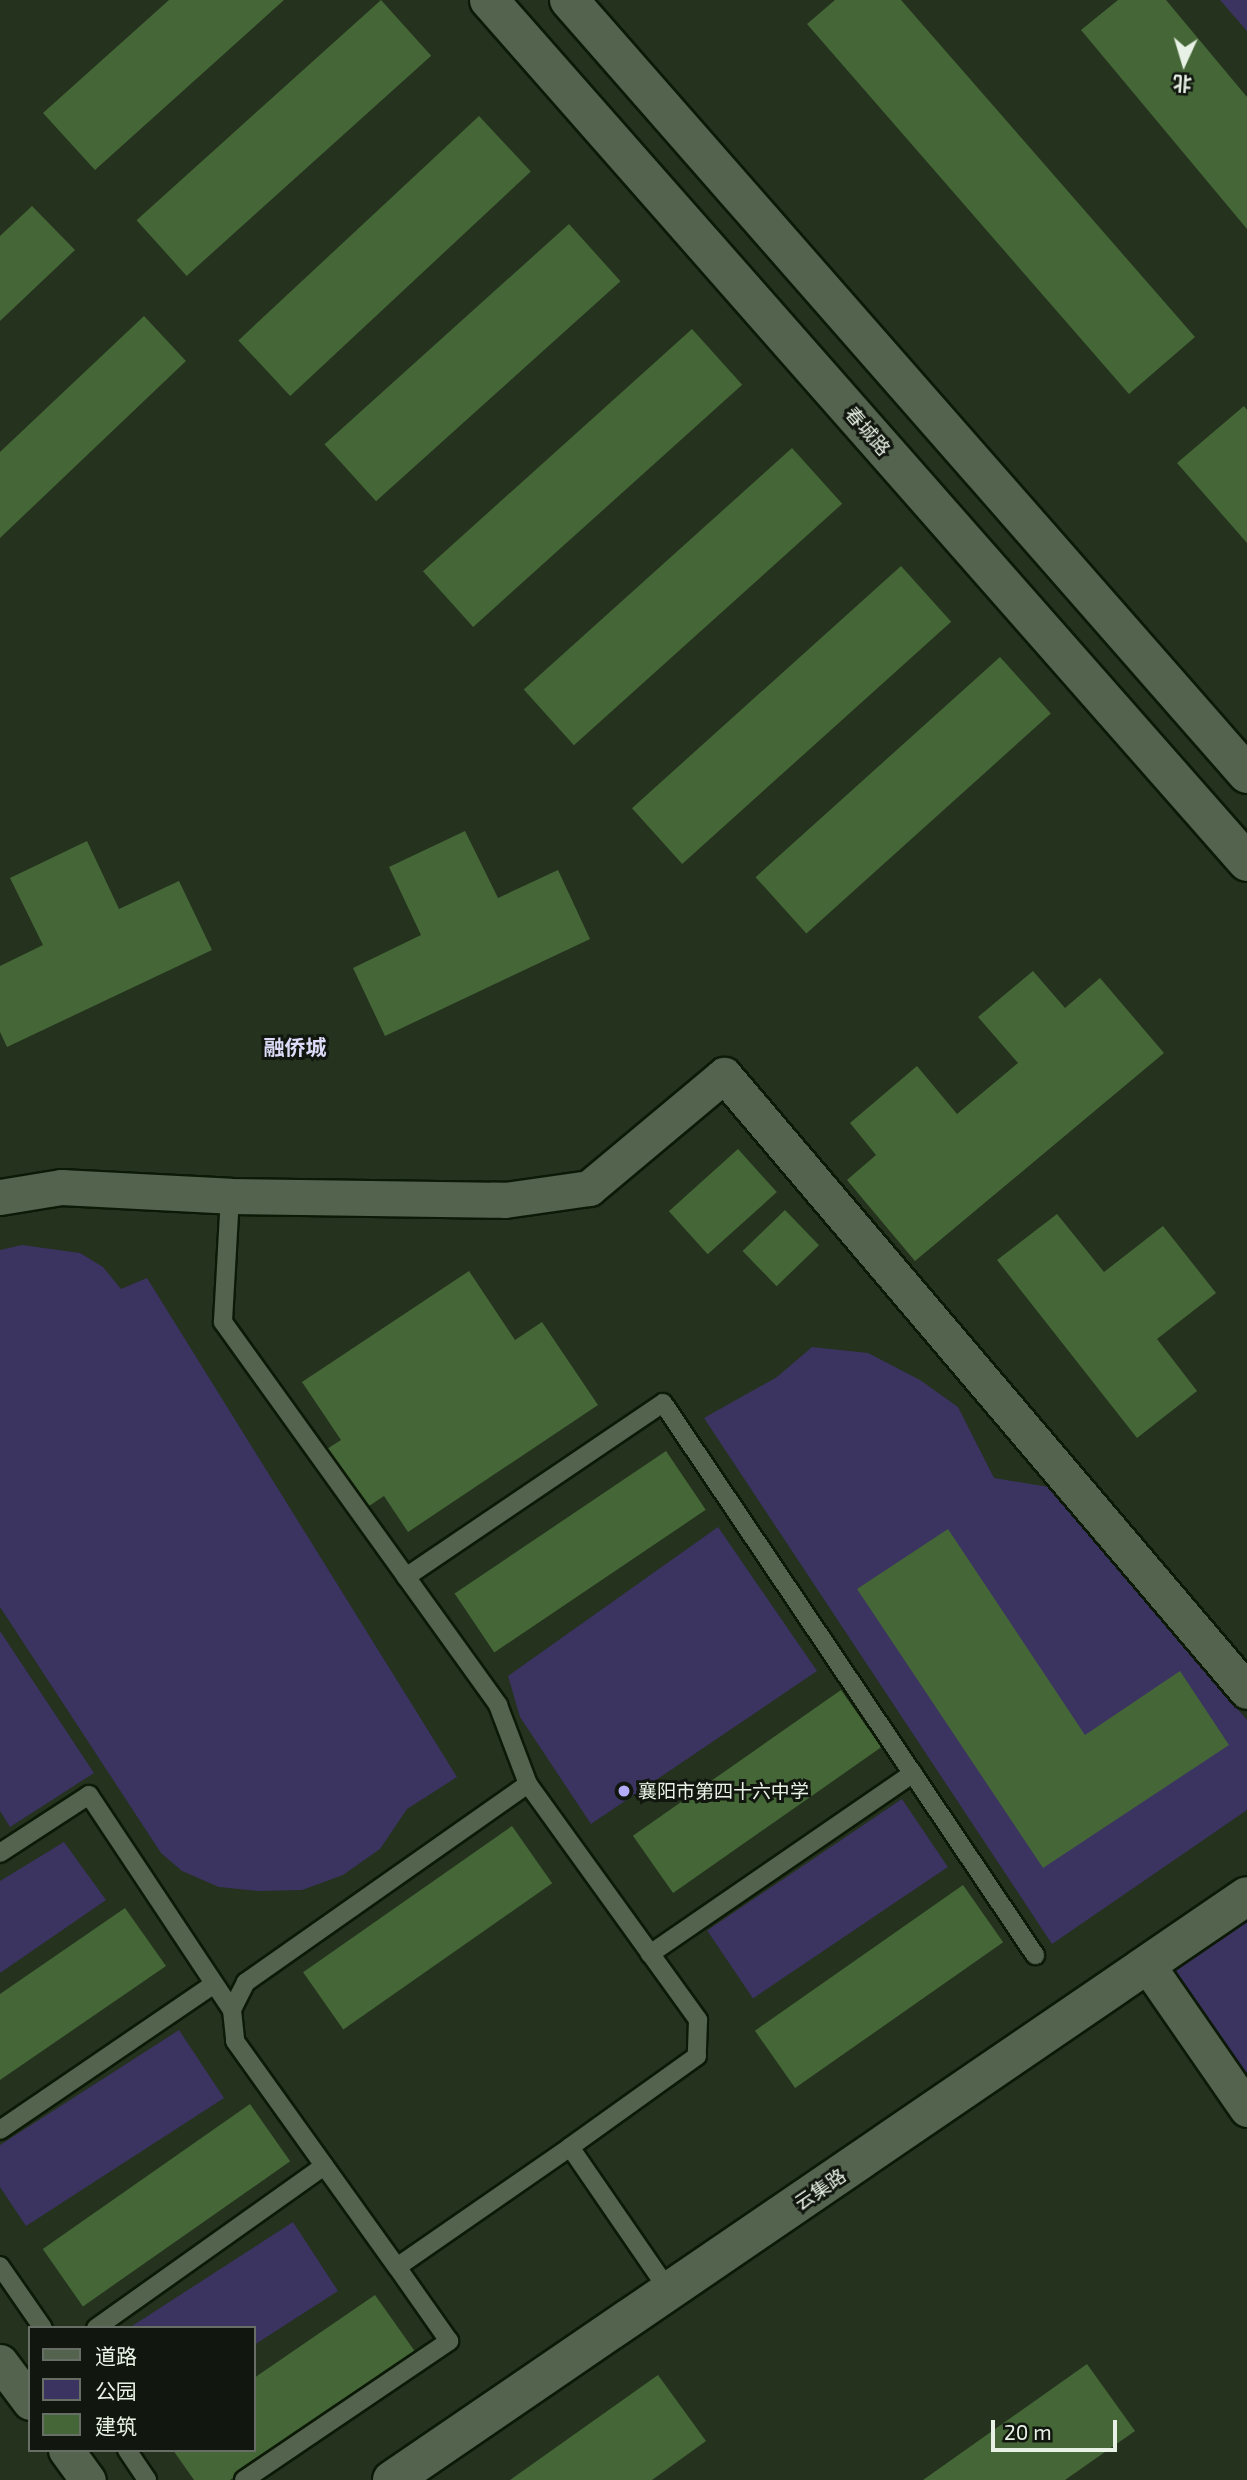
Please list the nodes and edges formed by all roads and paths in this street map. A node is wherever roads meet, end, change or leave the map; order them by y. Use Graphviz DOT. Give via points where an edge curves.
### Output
graph roads {
  1 [pos="489,0"];
  2 [pos="569,0"];
  3 [pos="1247,774"];
  4 [pos="1247,862"];
  5 [pos="230,1196"];
  6 [pos="0,1197"];
  7 [pos="406,1577"];
  8 [pos="1247,1691"];
  9 [pos="913,1773"];
  10 [pos="528,1784"];
  11 [pos="0,1853"];
  12 [pos="1247,1896"];
  13 [pos="650,1954"];
  14 [pos="1035,1955"];
  15 [pos="1148,1966"];
  16 [pos="215,1984"];
  17 [pos="232,2010"];
  18 [pos="1247,2109"];
  19 [pos="0,2130"];
  20 [pos="570,2147"];
  21 [pos="324,2166"];
  22 [pos="0,2266"];
  23 [pos="397,2267"];
  24 [pos="669,2291"];
  25 [pos="42,2326"];
  26 [pos="99,2326"];
  27 [pos="0,2362"];
  28 [pos="28,2399"];
  29 [pos="67,2452"];
  30 [pos="128,2452"];
  31 [pos="88,2480"];
  32 [pos="147,2480"];
  33 [pos="244,2480"];
  34 [pos="391,2480"];
  1 -- 4 [label="street, 春城路"];
  2 -- 3 [label="street"];
  5 -- 6 [label="street" via="61,1187"];
  5 -- 7 [label="lane" via="223,1322"];
  5 -- 8 [label="street" via="505,1200 589,1188 724,1075"];
  7 -- 9 [label="lane" via="663,1403"];
  7 -- 10 [label="lane" via="498,1705"];
  9 -- 13 [label="lane"];
  9 -- 14 [label="lane"];
  10 -- 13 [label="lane"];
  10 -- 17 [label="lane" via="246,1982"];
  11 -- 16 [label="lane" via="89,1795"];
  12 -- 15 [label="street, 云集路"];
  13 -- 20 [label="lane" via="698,2020 697,2056"];
  15 -- 18 [label="street"];
  15 -- 24 [label="street, 云集路"];
  16 -- 17 [label="lane"];
  16 -- 19 [label="lane"];
  17 -- 21 [label="lane" via="235,2041"];
  20 -- 23 [label="lane"];
  20 -- 24 [label="lane"];
  21 -- 23 [label="lane"];
  21 -- 26 [label="lane"];
  22 -- 25 [label="lane"];
  23 -- 33 [label="lane" via="449,2340"];
  24 -- 34 [label="street, 云集路"];
  27 -- 28 [label="street"];
  29 -- 31 [label="street"];
  30 -- 32 [label="lane"];
}
